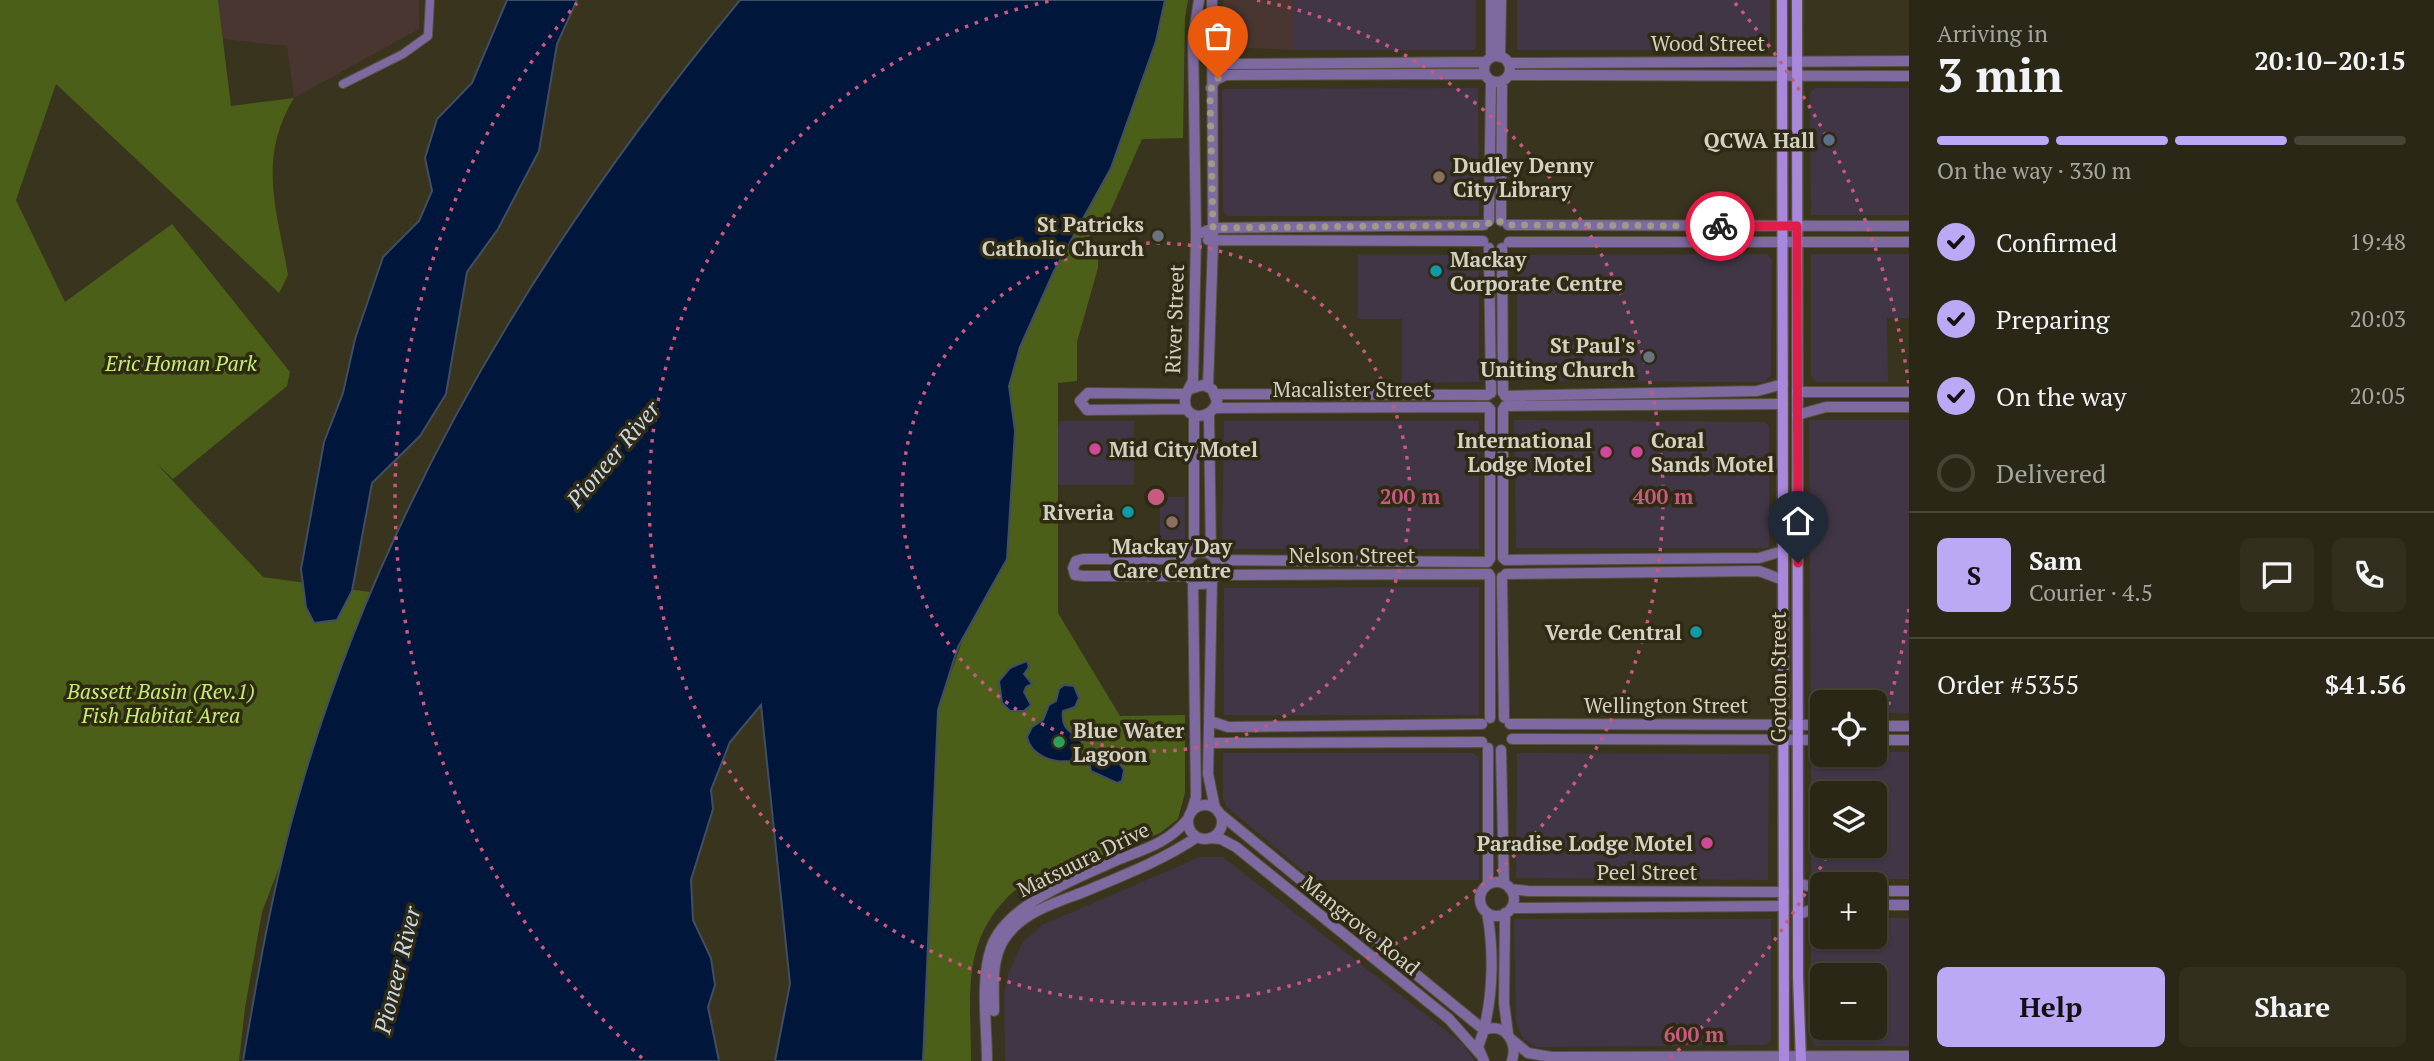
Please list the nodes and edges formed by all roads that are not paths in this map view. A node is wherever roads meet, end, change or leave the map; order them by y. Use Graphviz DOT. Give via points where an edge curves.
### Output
graph roads {
  1 [pos="430,0"];
  2 [pos="1199,0"];
  3 [pos="1212,0"];
  4 [pos="1491,0"];
  5 [pos="1501,0"];
  6 [pos="1782,0"];
  7 [pos="1797,0"];
  8 [pos="1210,40"];
  9 [pos="1909,61"];
  10 [pos="1193,62"];
  11 [pos="1782,62"];
  12 [pos="1797,62"];
  13 [pos="1355,63"];
  14 [pos="1399,63"];
  15 [pos="1428,63"];
  16 [pos="1299,64"];
  17 [pos="1496,69"];
  18 [pos="1782,74"];
  19 [pos="1299,75"];
  20 [pos="1355,75"];
  21 [pos="1399,75"];
  22 [pos="1428,75"];
  23 [pos="1797,75"];
  24 [pos="1909,76"];
  25 [pos="343,84"];
  26 [pos="1210,93"];
  27 [pos="1487,223"];
  28 [pos="1505,223"];
  29 [pos="1783,226"];
  30 [pos="1797,226"];
  31 [pos="1909,226"];
  32 [pos="1213,228"];
  33 [pos="1238,228"];
  34 [pos="1196,235"];
  35 [pos="1783,242"];
  36 [pos="1797,242"];
  37 [pos="1909,242"];
  38 [pos="1213,243"];
  39 [pos="1238,243"];
  40 [pos="1486,245"];
  41 [pos="1506,245"];
  42 [pos="1797,345"];
  43 [pos="1783,383"];
  44 [pos="1211,390"];
  45 [pos="1188,391"];
  46 [pos="1757,391"];
  47 [pos="1797,392"];
  48 [pos="1826,392"];
  49 [pos="1909,392"];
  50 [pos="1136,393"];
  51 [pos="1490,394"];
  52 [pos="1504,401"];
  53 [pos="1757,404"];
  54 [pos="1783,404"];
  55 [pos="1826,407"];
  56 [pos="1909,407"];
  57 [pos="1136,408"];
  58 [pos="1489,408"];
  59 [pos="1190,412"];
  60 [pos="1212,412"];
  61 [pos="1797,415"];
  62 [pos="1783,464"];
  63 [pos="1783,551"];
  64 [pos="1192,556"];
  65 [pos="1213,557"];
  66 [pos="1759,558"];
  67 [pos="1504,559"];
  68 [pos="1489,560"];
  69 [pos="1759,571"];
  70 [pos="1490,575"];
  71 [pos="1504,575"];
  72 [pos="1191,578"];
  73 [pos="1214,578"];
  74 [pos="1783,580"];
  75 [pos="1210,721"];
  76 [pos="1486,721"];
  77 [pos="1507,721"];
  78 [pos="1783,725"];
  79 [pos="1797,725"];
  80 [pos="1810,725"];
  81 [pos="1887,726"];
  82 [pos="1909,726"];
  83 [pos="1512,739"];
  84 [pos="1783,740"];
  85 [pos="1797,740"];
  86 [pos="1810,740"];
  87 [pos="1887,740"];
  88 [pos="1909,740"];
  89 [pos="1209,743"];
  90 [pos="1485,745"];
  91 [pos="1501,750"];
  92 [pos="1217,811"];
  93 [pos="1190,815"];
  94 [pos="1197,837"];
  95 [pos="1210,838"];
  96 [pos="1798,863"];
  97 [pos="1798,883"];
  98 [pos="1488,884"];
  99 [pos="1507,886"];
  100 [pos="1810,886"];
  101 [pos="1887,891"];
  102 [pos="1909,891"];
  103 [pos="1783,892"];
  104 [pos="1887,905"];
  105 [pos="1909,905"];
  106 [pos="1783,906"];
  107 [pos="1810,910"];
  108 [pos="1508,911"];
  109 [pos="1488,913"];
  110 [pos="1798,915"];
  111 [pos="1484,1030"];
  112 [pos="1509,1037"];
  113 [pos="1909,1056"];
  114 [pos="1784,1058"];
  115 [pos="1801,1058"];
  116 [pos="1482,1059"];
  117 [pos="987,1061"];
  118 [pos="993,1061"];
  119 [pos="1513,1061"];
  1 -- 25 [label="street" via="428,36"];
  2 -- 10 [label="street, River Street"];
  3 -- 8 [label="street, River Street"];
  4 -- 17 [label="street"];
  5 -- 17 [label="street"];
  6 -- 11 [label="main road, Gordon Street"];
  7 -- 12 [label="main road, Gordon Street"];
  8 -- 10 [label="street" via="1206,31 1200,31"];
  8 -- 16 [label="street, Wood Street" via="1222,63"];
  8 -- 26 [label="street, River Street"];
  9 -- 12 [label="street, Wood Street"];
  10 -- 34 [label="street, River Street"];
  11 -- 12 [label="street, Wood Street"];
  11 -- 17 [label="street, Wood Street"];
  11 -- 18 [label="main road, Gordon Street"];
  12 -- 23 [label="main road, Gordon Street"];
  13 -- 14 [label="street, Wood Street"];
  13 -- 16 [label="street, Wood Street"];
  13 -- 20 [label="street"];
  14 -- 15 [label="street, Wood Street"];
  14 -- 21 [label="street"];
  15 -- 17 [label="street, Wood Street"];
  15 -- 22 [label="street"];
  16 -- 19 [label="street"];
  17 -- 18 [label="street, Wood Street"];
  17 -- 22 [label="street, Wood Street"];
  17 -- 27 [label="street"];
  17 -- 28 [label="street"];
  18 -- 23 [label="street, Wood Street"];
  18 -- 29 [label="main road, Gordon Street"];
  19 -- 20 [label="street, Wood Street"];
  19 -- 26 [label="street, Wood Street" via="1223,75 1215,80"];
  20 -- 21 [label="street, Wood Street"];
  21 -- 22 [label="street, Wood Street"];
  23 -- 24 [label="street, Wood Street"];
  23 -- 30 [label="main road, Gordon Street"];
  26 -- 32 [label="street, River Street"];
  27 -- 28 [label="street"];
  27 -- 33 [label="street"];
  27 -- 40 [label="street" via="1481,233"];
  28 -- 29 [label="street"];
  28 -- 41 [label="street" via="1511,233"];
  29 -- 30 [label="street"];
  29 -- 35 [label="main road, Gordon Street"];
  30 -- 31 [label="street"];
  30 -- 36 [label="main road, Gordon Street"];
  32 -- 33 [label="street"];
  32 -- 34 [label="street"];
  32 -- 38 [label="street, River Street"];
  33 -- 39 [label="street" via="1233,235"];
  34 -- 38 [label="street"];
  34 -- 45 [label="street, River Street" via="1193,380"];
  35 -- 36 [label="street"];
  35 -- 41 [label="street"];
  35 -- 43 [label="main road, Gordon Street"];
  36 -- 37 [label="street"];
  36 -- 42 [label="main road, Gordon Street"];
  38 -- 39 [label="street"];
  38 -- 44 [label="street, River Street"];
  39 -- 40 [label="street"];
  40 -- 41 [label="street"];
  40 -- 51 [label="street"];
  41 -- 52 [label="street"];
  42 -- 47 [label="main road, Gordon Street"];
  42 -- 54 [label="main road" via="1791,393"];
  43 -- 46 [label="street"];
  43 -- 54 [label="main road, Gordon Street"];
  44 -- 45 [label="street, Macalister Street" via="1198,385"];
  44 -- 51 [label="street, Macalister Street"];
  44 -- 60 [label="street, River Street"];
  45 -- 50 [label="street"];
  45 -- 59 [label="street, River Street"];
  46 -- 52 [label="street"];
  46 -- 53 [label="street" via="1764,399"];
  47 -- 48 [label="street"];
  47 -- 61 [label="main road, Gordon Street"];
  47 -- 62 [label="main road" via="1789,407"];
  48 -- 49 [label="street"];
  48 -- 55 [label="street" via="1817,401"];
  50 -- 57 [label="street"];
  50 -- 57 [label="street" via="1088,393 1080,401 1087,410"];
  51 -- 52 [label="street, Macalister Street"];
  51 -- 58 [label="street"];
  52 -- 53 [label="street"];
  52 -- 58 [label="street, Macalister Street"];
  52 -- 67 [label="street"];
  53 -- 54 [label="street"];
  54 -- 62 [label="main road, Gordon Street"];
  55 -- 56 [label="street"];
  55 -- 61 [label="street"];
  57 -- 59 [label="street"];
  58 -- 60 [label="street, Macalister Street"];
  58 -- 68 [label="street"];
  59 -- 60 [label="street, Macalister Street"];
  59 -- 64 [label="street"];
  60 -- 65 [label="street"];
  61 -- 79 [label="main road, Gordon Street"];
  62 -- 63 [label="main road, Gordon Street"];
  63 -- 66 [label="street"];
  63 -- 74 [label="main road, Gordon Street"];
  64 -- 65 [label="street, Nelson Street"];
  64 -- 72 [label="street"];
  64 -- 72 [label="street" via="1083,559 1073,568 1075,575 1083,576"];
  65 -- 68 [label="street, Nelson Street"];
  65 -- 73 [label="street"];
  66 -- 67 [label="street"];
  66 -- 69 [label="street" via="1765,566"];
  67 -- 68 [label="street, Nelson Street"];
  67 -- 71 [label="street"];
  68 -- 70 [label="street"];
  69 -- 71 [label="street"];
  69 -- 74 [label="street"];
  70 -- 71 [label="street, Nelson Street"];
  70 -- 73 [label="street, Nelson Street"];
  70 -- 76 [label="street"];
  71 -- 77 [label="street"];
  72 -- 73 [label="street, Nelson Street" via="1203,584"];
  72 -- 93 [label="street" via="1196,797"];
  73 -- 75 [label="street"];
  74 -- 78 [label="main road, Gordon Street"];
  75 -- 76 [label="street" via="1228,727"];
  75 -- 89 [label="street"];
  76 -- 77 [label="street, Wellington Street"];
  76 -- 90 [label="street"];
  77 -- 78 [label="street, Wellington Street"];
  77 -- 83 [label="street"];
  78 -- 79 [label="street, Wellington Street"];
  78 -- 84 [label="main road, Gordon Street"];
  79 -- 80 [label="street, Wellington Street"];
  79 -- 85 [label="main road, Gordon Street"];
  81 -- 82 [label="street"];
  83 -- 84 [label="street, Wellington Street"];
  83 -- 91 [label="street"];
  84 -- 85 [label="street, Wellington Street"];
  84 -- 103 [label="main road, Gordon Street"];
  85 -- 86 [label="street, Wellington Street"];
  85 -- 96 [label="main road, Gordon Street"];
  87 -- 88 [label="street"];
  89 -- 90 [label="street"];
  89 -- 92 [label="street" via="1208,785"];
  90 -- 91 [label="street"];
  90 -- 98 [label="street"];
  91 -- 99 [label="street"];
  92 -- 93 [label="street" via="1205,805"];
  92 -- 95 [label="street" via="1221,828"];
  92 -- 111 [label="street, Mangrove Road"];
  93 -- 94 [label="street" via="1189,830"];
  93 -- 117 [label="street, Matsuura Drive" via="1167,840 1026,905 1002,927 986,969"];
  94 -- 95 [label="street"];
  94 -- 118 [label="street, Matsuura Drive" via="1166,856 1039,910 1010,931 995,961"];
  95 -- 116 [label="street, Mangrove Road" via="1236,847 1454,1023"];
  96 -- 97 [label="main road, Gordon Street"];
  96 -- 106 [label="main road"];
  97 -- 100 [label="street"];
  97 -- 110 [label="main road, Gordon Street"];
  98 -- 99 [label="street"];
  98 -- 109 [label="street" via="1480,898"];
  99 -- 103 [label="street, Peel Street" via="1528,891"];
  99 -- 108 [label="street" via="1513,898"];
  101 -- 102 [label="street"];
  103 -- 106 [label="main road, Gordon Street"];
  104 -- 105 [label="street"];
  106 -- 108 [label="street, Peel Street"];
  106 -- 114 [label="main road, Gordon Street"];
  107 -- 110 [label="street"];
  108 -- 109 [label="street" via="1496,916"];
  108 -- 112 [label="street" via="1504,1003"];
  109 -- 111 [label="street" via="1490,1000"];
  110 -- 115 [label="main road, Gordon Street"];
  111 -- 112 [label="street" via="1496,1028"];
  111 -- 116 [label="street" via="1478,1042"];
  112 -- 114 [label="street" via="1528,1053 1550,1057"];
  112 -- 119 [label="street" via="1515,1048"];
  113 -- 115 [label="street"];
  114 -- 115 [label="street"];
}
